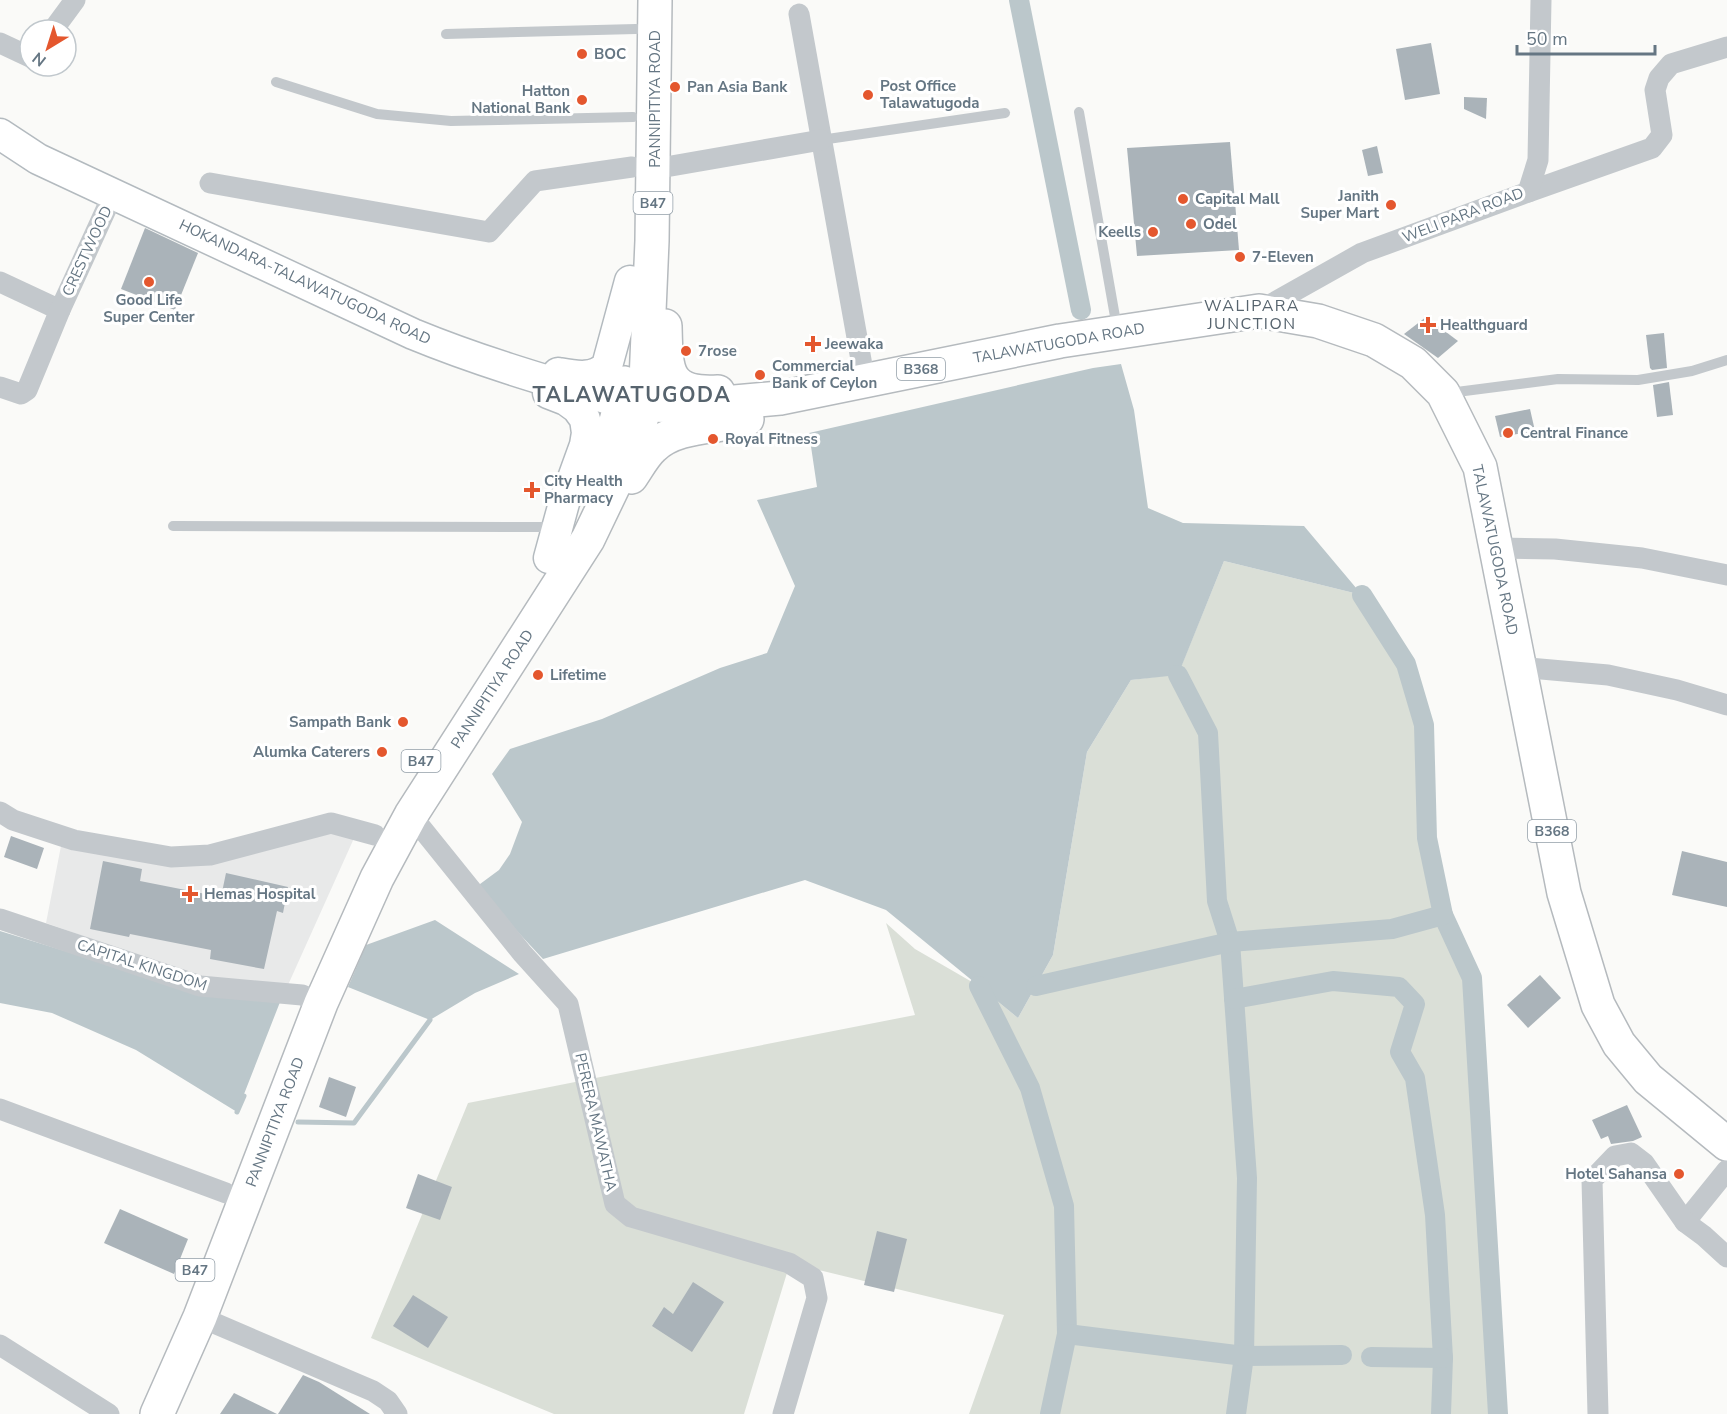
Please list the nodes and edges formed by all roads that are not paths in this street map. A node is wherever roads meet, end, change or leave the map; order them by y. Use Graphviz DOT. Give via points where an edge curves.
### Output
graph roads {
  1 [pos="75,0"];
  2 [pos="655,0"];
  3 [pos="1540,0"];
  4 [pos="636,14"];
  5 [pos="799,14"];
  6 [pos="62,18"];
  7 [pos="446,34"];
  8 [pos="0,43"];
  9 [pos="1727,47"];
  10 [pos="18,51"];
  11 [pos="276,82"];
  12 [pos="1079,112"];
  13 [pos="1005,113"];
  14 [pos="633,117"];
  15 [pos="0,134"];
  16 [pos="821,140"];
  17 [pos="643,168"];
  18 [pos="210,183"];
  19 [pos="114,192"];
  20 [pos="1528,192"];
  21 [pos="652,241"];
  22 [pos="630,281"];
  23 [pos="0,282"];
  24 [pos="60,310"];
  25 [pos="1259,311"];
  26 [pos="1117,331"];
  27 [pos="1727,360"];
  28 [pos="496,365"];
  29 [pos="864,382"];
  30 [pos="0,387"];
  31 [pos="810,393"];
  32 [pos="1443,393"];
  33 [pos="633,404"];
  34 [pos="173,526"];
  35 [pos="567,534"];
  36 [pos="1496,548"];
  37 [pos="1727,575"];
  38 [pos="1518,667"];
  39 [pos="1727,705"];
  40 [pos="0,812"];
  41 [pos="411,815"];
  42 [pos="375,835"];
  43 [pos="0,919"];
  44 [pos="312,999"];
  45 [pos="0,1109"];
  46 [pos="1727,1144"];
  47 [pos="1727,1170"];
  48 [pos="226,1193"];
  49 [pos="1685,1222"];
  50 [pos="1727,1257"];
  51 [pos="200,1317"];
  52 [pos="0,1345"];
  53 [pos="109,1414"];
  54 [pos="135,1414"];
  55 [pos="157,1414"];
  56 [pos="397,1414"];
  57 [pos="783,1414"];
  58 [pos="1598,1414"];
  1 -- 6 [label="street"];
  2 -- 17 [label="main road, PANNIPITIYA ROAD / B47"];
  3 -- 20 [label="street, WELI PARA ROAD" via="1538,160"];
  4 -- 7 [label="lane"];
  4 -- 14 [label="main road, PANNIPITIYA ROAD / B47"];
  5 -- 16 [label="street"];
  8 -- 10 [label="street"];
  9 -- 20 [label="street" via="1671,64 1659,78 1655,90 1662,135 1652,148"];
  11 -- 14 [label="lane" via="377,114 451,121"];
  12 -- 26 [label="lane"];
  13 -- 16 [label="lane"];
  14 -- 17 [label="main road, PANNIPITIYA ROAD / B47"];
  15 -- 19 [label="main road, HOKANDARA-TALAWATUGODA ROAD" via="38,159"];
  16 -- 17 [label="street"];
  16 -- 29 [label="street"];
  17 -- 18 [label="street" via="535,181 489,232"];
  17 -- 21 [label="main road, PANNIPITIYA ROAD / B47"];
  17 -- 22 [label="main road, PANNIPITIYA ROAD / B47"];
  19 -- 24 [label="street, CRESTWOOD"];
  19 -- 28 [label="main road, HOKANDARA-TALAWATUGODA ROAD" via="404,330"];
  20 -- 25 [label="street, WELI PARA ROAD" via="1362,253"];
  21 -- 31 [label="main road" via="664,280 667,358 675,382 701,393"];
  21 -- 33 [label="main road, PANNIPITIYA ROAD / B47"];
  22 -- 28 [label="main road" via="607,366 600,373 590,376"];
  22 -- 33 [label="main road, PANNIPITIYA ROAD / B47" via="627,361"];
  23 -- 24 [label="street, CRESTWOOD"];
  24 -- 30 [label="street, CRESTWOOD" via="27,390 21,394"];
  25 -- 26 [label="main road, TALAWATUGODA ROAD / B368"];
  25 -- 32 [label="main road, TALAWATUGODA ROAD / B368" via="1318,321 1374,340 1413,363"];
  26 -- 29 [label="main road, TALAWATUGODA ROAD / B368"];
  27 -- 32 [label="lane" via="1692,371 1638,380 1558,379"];
  28 -- 33 [label="main road, HOKANDARA-TALAWATUGODA ROAD"];
  28 -- 35 [label="main road" via="566,400 585,419 585,445 574,474"];
  29 -- 31 [label="main road, TALAWATUGODA ROAD / B368"];
  31 -- 33 [label="main road, TALAWATUGODA ROAD / B368" via="732,404"];
  31 -- 35 [label="main road" via="746,420 665,438 648,452 615,499"];
  32 -- 36 [label="main road, TALAWATUGODA ROAD / B368" via="1480,466"];
  33 -- 35 [label="main road, PANNIPITIYA ROAD / B47" via="636,439"];
  34 -- 35 [label="lane"];
  35 -- 41 [label="main road, PANNIPITIYA ROAD / B47" via="588,539"];
  35 -- 42 [label="main road, PANNIPITIYA ROAD / B47"];
  36 -- 37 [label="street" via="1555,549 1642,558"];
  36 -- 38 [label="main road, TALAWATUGODA ROAD / B368"];
  38 -- 39 [label="street" via="1608,675"];
  38 -- 46 [label="main road, TALAWATUGODA ROAD / B368" via="1564,893 1598,1005 1619,1044 1648,1078"];
  40 -- 42 [label="street" via="74,840 171,857 210,855 331,823"];
  41 -- 44 [label="main road, PANNIPITIYA ROAD / B47"];
  41 -- 57 [label="street, PERERA MAWATHA" via="568,1004 615,1204 631,1217 789,1263 813,1278 817,1298"];
  42 -- 44 [label="main road, PANNIPITIYA ROAD / B47" via="357,870"];
  43 -- 44 [label="street, CAPITAL KINGDOM" via="200,986"];
  44 -- 48 [label="main road, PANNIPITIYA ROAD / B47"];
  44 -- 51 [label="main road, PANNIPITIYA ROAD / B47"];
  45 -- 48 [label="street"];
  47 -- 49 [label="street"];
  48 -- 54 [label="main road, PANNIPITIYA ROAD / B47"];
  49 -- 50 [label="street"];
  49 -- 58 [label="street" via="1644,1162 1631,1153 1616,1156 1592,1180"];
  51 -- 55 [label="main road, PANNIPITIYA ROAD / B47"];
  51 -- 56 [label="street" via="373,1392 388,1401"];
  52 -- 53 [label="street"];
}
